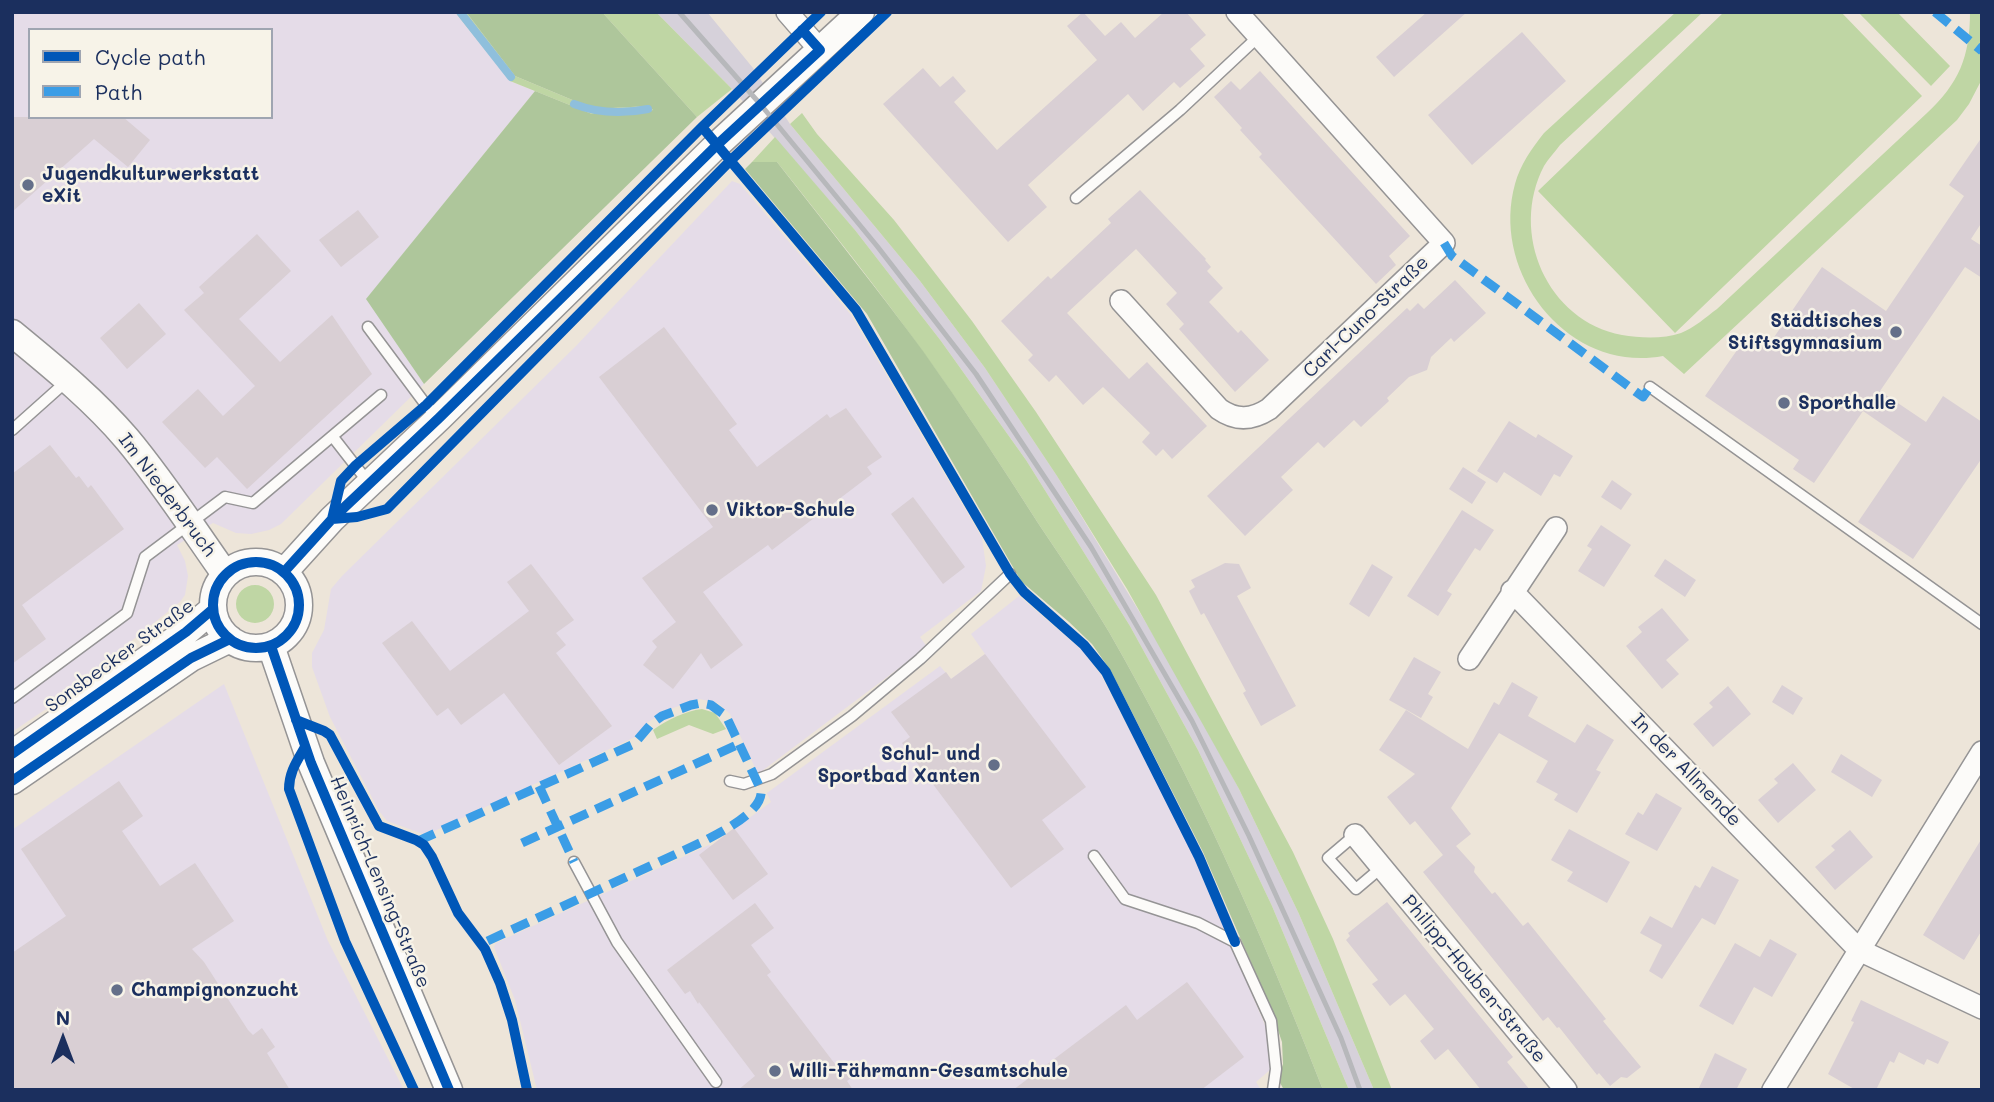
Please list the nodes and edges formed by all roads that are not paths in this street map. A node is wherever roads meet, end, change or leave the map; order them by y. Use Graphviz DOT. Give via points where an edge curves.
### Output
graph roads {
  1 [pos="787,12"];
  2 [pos="861,12"];
  3 [pos="1237,12"];
  4 [pos="1259,36"];
  5 [pos="820,50"];
  6 [pos="1076,198"];
  7 [pos="1121,301"];
  8 [pos="368,327"];
  9 [pos="12,333"];
  10 [pos="68,380"];
  11 [pos="1650,387"];
  12 [pos="381,395"];
  13 [pos="439,418"];
  14 [pos="12,430"];
  15 [pos="333,437"];
  16 [pos="370,485"];
  17 [pos="191,524"];
  18 [pos="1556,528"];
  19 [pos="284,572"];
  20 [pos="1010,574"];
  21 [pos="225,575"];
  22 [pos="1512,591"];
  23 [pos="213,609"];
  24 [pos="1982,625"];
  25 [pos="230,639"];
  26 [pos="271,646"];
  27 [pos="1469,659"];
  28 [pos="12,698"];
  29 [pos="1982,752"];
  30 [pos="12,754"];
  31 [pos="12,781"];
  32 [pos="730,781"];
  33 [pos="1355,835"];
  34 [pos="1094,856"];
  35 [pos="574,862"];
  36 [pos="1382,867"];
  37 [pos="1859,950"];
  38 [pos="1982,1008"];
  39 [pos="716,1083"];
  40 [pos="449,1090"];
  41 [pos="1273,1090"];
  42 [pos="1566,1090"];
  43 [pos="1773,1090"];
  1 -- 5 [label="street"];
  2 -- 5 [label="street"];
  3 -- 4 [label="street, Carl-Cuno-Straße"];
  4 -- 6 [label="lane"];
  4 -- 7 [label="street, Carl-Cuno-Straße" via="1444,243 1269,409 1252,418 1236,418 1219,409"];
  5 -- 13 [label="street"];
  8 -- 13 [label="lane"];
  9 -- 10 [label="street, Im Niederbruch"];
  10 -- 14 [label="lane"];
  10 -- 17 [label="street, Im Niederbruch" via="126,438"];
  11 -- 24 [label="lane"];
  12 -- 15 [label="lane"];
  13 -- 16 [label="street"];
  15 -- 16 [label="lane"];
  15 -- 17 [label="lane" via="253,503 225,497"];
  16 -- 19 [label="street"];
  17 -- 21 [label="street, Im Niederbruch"];
  17 -- 28 [label="lane" via="145,556 127,613"];
  18 -- 22 [label="street"];
  19 -- 21 [label="street" via="270,564 249,563"];
  19 -- 26 [label="street" via="297,592 299,610 293,628"];
  20 -- 32 [label="lane" via="852,716 772,774 744,784"];
  21 -- 23 [label="street" via="215,590"];
  22 -- 27 [label="street"];
  22 -- 37 [label="street, In der Allmende"];
  23 -- 25 [label="street" via="219,628"];
  23 -- 30 [label="street, Sonsbecker Straße"];
  25 -- 26 [label="street" via="250,648"];
  25 -- 31 [label="street, Sonsbecker Straße" via="191,658"];
  26 -- 40 [label="street, Heinrich-Lensing-Straße" via="311,763"];
  29 -- 37 [label="street"];
  33 -- 36 [label="street, Philipp-Houben-Straße"];
  33 -- 36 [label="lane, Philipp-Houben-Straße" via="1328,858 1356,890"];
  34 -- 41 [label="lane" via="1125,899 1198,923 1235,942 1271,1021 1276,1069"];
  35 -- 39 [label="lane" via="617,942"];
  36 -- 42 [label="street, Philipp-Houben-Straße"];
  37 -- 38 [label="street"];
  37 -- 43 [label="street"];
}
